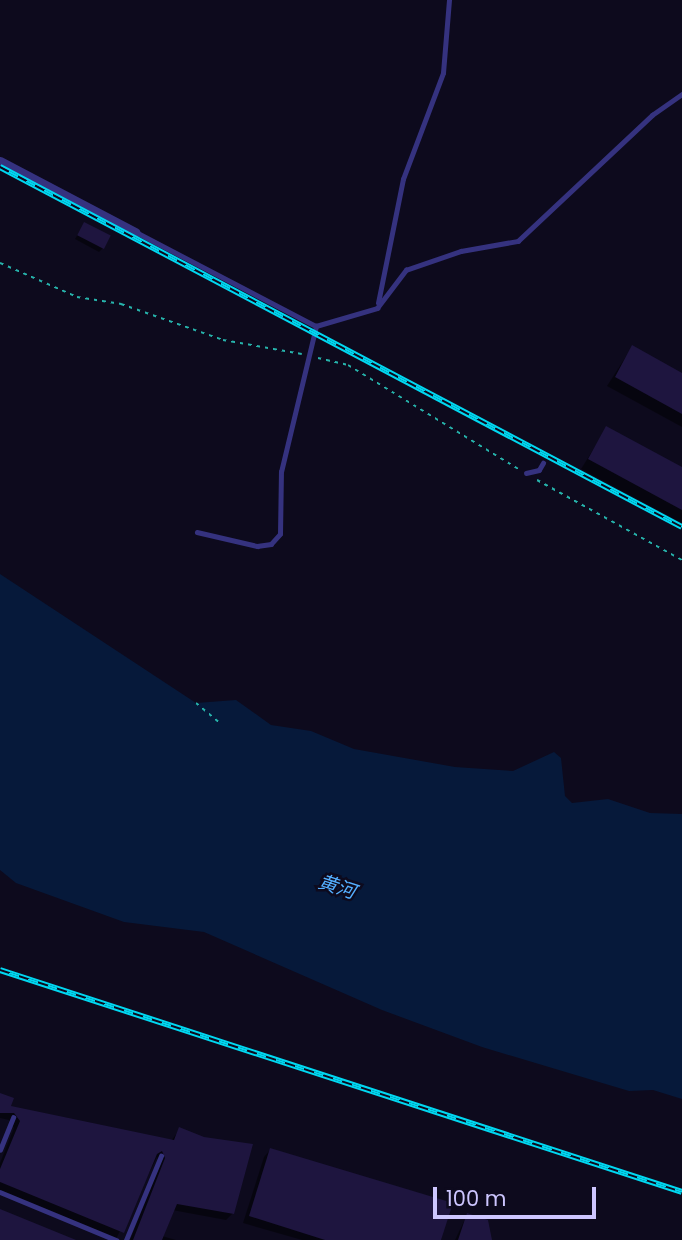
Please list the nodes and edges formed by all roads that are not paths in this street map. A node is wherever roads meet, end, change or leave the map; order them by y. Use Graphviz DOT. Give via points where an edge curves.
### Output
graph roads {
  1 [pos="449,0"];
  2 [pos="682,94"];
  3 [pos="0,162"];
  4 [pos="135,232"];
  5 [pos="377,307"];
  6 [pos="316,326"];
  7 [pos="543,463"];
  8 [pos="526,473"];
  9 [pos="197,532"];
  10 [pos="13,1118"];
  11 [pos="0,1150"];
  12 [pos="161,1156"];
  13 [pos="0,1192"];
  14 [pos="116,1240"];
  15 [pos="126,1240"];
  1 -- 5 [label="lane" via="443,73 403,179"];
  2 -- 5 [label="lane" via="652,115 518,241 461,251 406,270"];
  3 -- 4 [label="street"];
  4 -- 6 [label="lane"];
  5 -- 6 [label="lane"];
  6 -- 9 [label="lane" via="281,472 276,540 257,546"];
  7 -- 8 [label="lane" via="540,470"];
  10 -- 11 [label="lane"];
  12 -- 15 [label="lane"];
  13 -- 14 [label="lane"];
}
